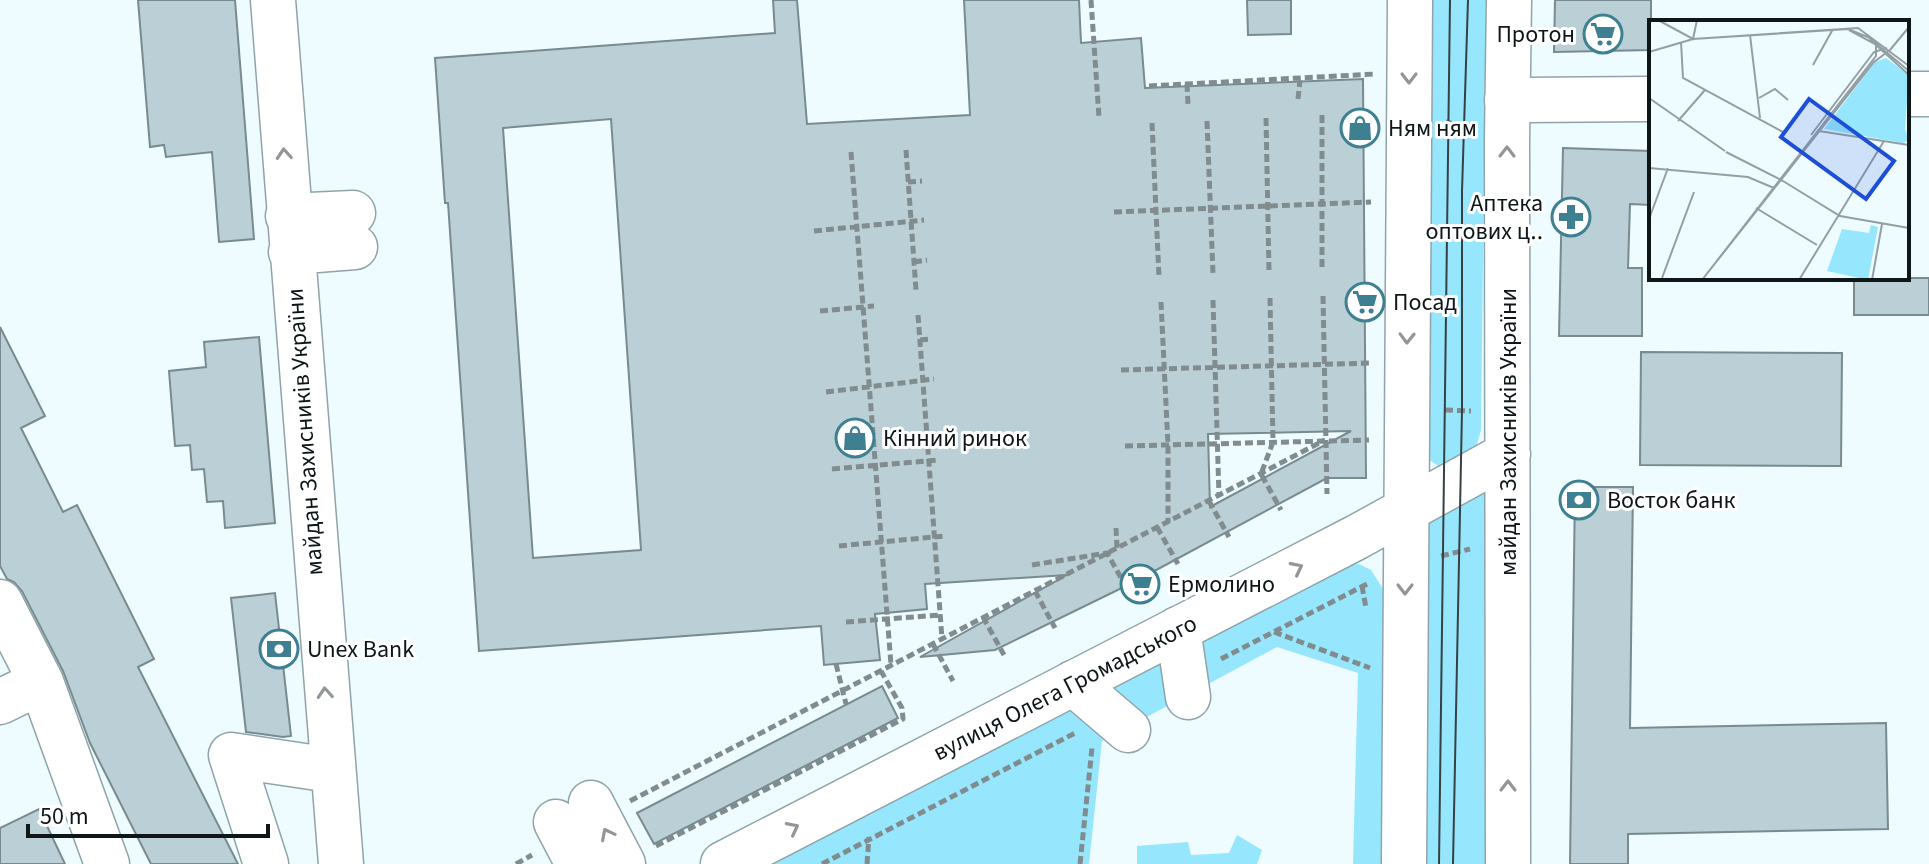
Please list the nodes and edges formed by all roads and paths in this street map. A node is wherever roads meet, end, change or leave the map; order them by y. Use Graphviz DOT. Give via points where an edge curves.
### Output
graph roads {
  1 [pos="273,0"];
  2 [pos="1091,0"];
  3 [pos="1410,0"];
  4 [pos="1509,0"];
  5 [pos="1384,74"];
  6 [pos="1300,80"];
  7 [pos="1187,84"];
  8 [pos="1149,86"];
  9 [pos="1298,99"];
  10 [pos="1649,99"];
  11 [pos="1507,100"];
  12 [pos="1188,104"];
  13 [pos="1322,115"];
  14 [pos="1437,116"];
  15 [pos="1099,117"];
  16 [pos="1266,118"];
  17 [pos="1207,121"];
  18 [pos="1152,123"];
  19 [pos="1475,135"];
  20 [pos="906,150"];
  21 [pos="851,152"];
  22 [pos="922,181"];
  23 [pos="908,182"];
  24 [pos="1376,202"];
  25 [pos="1322,203"];
  26 [pos="1268,206"];
  27 [pos="1210,208"];
  28 [pos="1156,210"];
  29 [pos="1114,212"];
  30 [pos="924,220"];
  31 [pos="911,222"];
  32 [pos="857,226"];
  33 [pos="354,230"];
  34 [pos="814,231"];
  35 [pos="290,234"];
  36 [pos="927,260"];
  37 [pos="914,262"];
  38 [pos="1322,270"];
  39 [pos="1269,272"];
  40 [pos="1213,274"];
  41 [pos="1159,277"];
  42 [pos="916,290"];
  43 [pos="1323,296"];
  44 [pos="1270,298"];
  45 [pos="1213,300"];
  46 [pos="1161,302"];
  47 [pos="874,306"];
  48 [pos="863,307"];
  49 [pos="820,311"];
  50 [pos="918,315"];
  51 [pos="932,339"];
  52 [pos="920,340"];
  53 [pos="1377,363"];
  54 [pos="1323,364"];
  55 [pos="1271,365"];
  56 [pos="1216,367"];
  57 [pos="1164,369"];
  58 [pos="1121,370"];
  59 [pos="934,379"];
  60 [pos="922,381"];
  61 [pos="870,387"];
  62 [pos="826,392"];
  63 [pos="1432,410"];
  64 [pos="1481,411"];
  65 [pos="937,419"];
  66 [pos="926,420"];
  67 [pos="1325,440"];
  68 [pos="1378,440"];
  69 [pos="1273,442"];
  70 [pos="1218,443"];
  71 [pos="1168,445"];
  72 [pos="1125,446"];
  73 [pos="1508,454"];
  74 [pos="939,460"];
  75 [pos="928,461"];
  76 [pos="875,465"];
  77 [pos="832,469"];
  78 [pos="1261,474"];
  79 [pos="1327,494"];
  80 [pos="942,495"];
  81 [pos="931,496"];
  82 [pos="1219,496"];
  83 [pos="1209,501"];
  84 [pos="1281,510"];
  85 [pos="1406,511"];
  86 [pos="1168,522"];
  87 [pos="1157,527"];
  88 [pos="1116,528"];
  89 [pos="944,536"];
  90 [pos="934,537"];
  91 [pos="1229,537"];
  92 [pos="881,543"];
  93 [pos="839,546"];
  94 [pos="1479,547"];
  95 [pos="1117,548"];
  96 [pos="1107,553"];
  97 [pos="1428,559"];
  98 [pos="1178,564"];
  99 [pos="1032,565"];
  100 [pos="947,571"];
  101 [pos="937,572"];
  102 [pos="1128,590"];
  103 [pos="1035,591"];
  104 [pos="0,602"];
  105 [pos="940,615"];
  106 [pos="983,617"];
  107 [pos="887,618"];
  108 [pos="846,622"];
  109 [pos="1055,628"];
  110 [pos="1178,629"];
  111 [pos="1273,632"];
  112 [pos="942,639"];
  113 [pos="933,644"];
  114 [pos="1004,655"];
  115 [pos="836,664"];
  116 [pos="891,665"];
  117 [pos="1374,670"];
  118 [pos="881,671"];
  119 [pos="953,681"];
  120 [pos="41,682"];
  121 [pos="1073,683"];
  122 [pos="842,691"];
  123 [pos="1188,697"];
  124 [pos="0,702"];
  125 [pos="846,704"];
  126 [pos="1111,732"];
  127 [pos="331,770"];
  128 [pos="589,811"];
  129 [pos="868,827"];
  130 [pos="622,863"];
  131 [pos="107,864"];
  132 [pos="266,864"];
  133 [pos="341,864"];
  134 [pos="578,864"];
  135 [pos="723,864"];
  136 [pos="867,864"];
  137 [pos="1080,864"];
  138 [pos="1404,864"];
  139 [pos="1508,864"];
  35 -- 1 [label="main road, майдан Захисників України, one-way"];
  2 -- 15 [label="path"];
  3 -- 85 [label="main road, one-way"];
  4 -- 11 [label="main road, майдан Захисників України"];
  5 -- 6 [label="path"];
  6 -- 7 [label="path"];
  6 -- 9 [label="path"];
  7 -- 8 [label="path"];
  7 -- 12 [label="path"];
  10 -- 11 [label="main road"];
  73 -- 11 [label="main road, майдан Захисників України, one-way"];
  13 -- 25 [label="path"];
  14 -- 19 [label="path"];
  16 -- 26 [label="path"];
  17 -- 27 [label="path"];
  18 -- 28 [label="path"];
  20 -- 23 [label="path"];
  21 -- 32 [label="path"];
  22 -- 23 [label="path"];
  23 -- 31 [label="path"];
  24 -- 25 [label="path"];
  25 -- 26 [label="path"];
  25 -- 38 [label="path"];
  26 -- 27 [label="path"];
  26 -- 39 [label="path"];
  27 -- 28 [label="path"];
  27 -- 40 [label="path"];
  28 -- 29 [label="path"];
  28 -- 41 [label="path"];
  30 -- 31 [label="path"];
  31 -- 32 [label="path"];
  31 -- 37 [label="path"];
  32 -- 34 [label="path"];
  32 -- 48 [label="path"];
  33 -- 35 [label="main road"];
  127 -- 35 [label="main road, майдан Захисників України, one-way"];
  36 -- 37 [label="path"];
  37 -- 42 [label="path"];
  43 -- 54 [label="path"];
  44 -- 55 [label="path"];
  45 -- 56 [label="path"];
  46 -- 57 [label="path"];
  47 -- 48 [label="path"];
  48 -- 49 [label="path"];
  48 -- 61 [label="path"];
  50 -- 52 [label="path"];
  51 -- 52 [label="path"];
  52 -- 60 [label="path"];
  53 -- 54 [label="path"];
  54 -- 55 [label="path"];
  54 -- 67 [label="path"];
  55 -- 56 [label="path"];
  55 -- 69 [label="path"];
  56 -- 57 [label="path"];
  56 -- 70 [label="path"];
  57 -- 58 [label="path"];
  57 -- 71 [label="path"];
  59 -- 60 [label="path"];
  60 -- 61 [label="path"];
  60 -- 66 [label="path"];
  61 -- 62 [label="path"];
  61 -- 76 [label="path"];
  63 -- 64 [label="path"];
  65 -- 66 [label="path"];
  66 -- 75 [label="path"];
  67 -- 68 [label="path"];
  67 -- 69 [label="path"];
  67 -- 78 [label="path"];
  67 -- 79 [label="path"];
  69 -- 70 [label="path"];
  69 -- 78 [label="path"];
  70 -- 71 [label="path"];
  70 -- 82 [label="path"];
  71 -- 72 [label="path"];
  71 -- 86 [label="path"];
  73 -- 85 [label="main road, вулиця Олега Громадського"];
  139 -- 73 [label="main road, майдан Захисників України, one-way"];
  74 -- 75 [label="path"];
  75 -- 76 [label="path"];
  75 -- 81 [label="path"];
  76 -- 77 [label="path"];
  76 -- 92 [label="path"];
  78 -- 82 [label="path"];
  78 -- 84 [label="path"];
  80 -- 81 [label="path"];
  81 -- 90 [label="path"];
  82 -- 83 [label="path"];
  83 -- 86 [label="path"];
  83 -- 91 [label="path"];
  110 -- 85 [label="main road, вулиця Олега Громадського, one-way"];
  85 -- 138 [label="main road, one-way"];
  86 -- 87 [label="path"];
  87 -- 95 [label="path"];
  87 -- 98 [label="path"];
  88 -- 95 [label="path"];
  89 -- 90 [label="path"];
  90 -- 92 [label="path"];
  90 -- 101 [label="path"];
  92 -- 93 [label="path"];
  92 -- 107 [label="path"];
  94 -- 97 [label="path"];
  95 -- 96 [label="path"];
  96 -- 99 [label="path"];
  96 -- 102 [label="path"];
  96 -- 103 [label="path"];
  100 -- 101 [label="path"];
  101 -- 105 [label="path"];
  103 -- 106 [label="path"];
  103 -- 109 [label="path"];
  104 -- 120 [label="main road"];
  105 -- 107 [label="path"];
  105 -- 112 [label="path"];
  106 -- 112 [label="path"];
  106 -- 114 [label="path"];
  107 -- 108 [label="path"];
  107 -- 116 [label="path"];
  110 -- 121 [label="main road, вулиця Олега Громадського"];
  110 -- 123 [label="main road"];
  111 -- 117 [label="path"];
  112 -- 113 [label="path"];
  113 -- 116 [label="path"];
  113 -- 119 [label="path"];
  115 -- 122 [label="path"];
  116 -- 118 [label="path"];
  118 -- 122 [label="path"];
  118 -- 130 [label="path" via="903,719"];
  120 -- 124 [label="main road"];
  120 -- 131 [label="main road"];
  121 -- 126 [label="main road"];
  135 -- 121 [label="main road, вулиця Олега Громадського, one-way"];
  122 -- 125 [label="path"];
  122 -- 128 [label="path"];
  126 -- 137 [label="path"];
  127 -- 132 [label="main road" via="231,755"];
  127 -- 133 [label="main road, майдан Захисників України"];
  130 -- 128 [label="main road, one-way"];
  128 -- 134 [label="main road"];
  129 -- 136 [label="path"];
}
